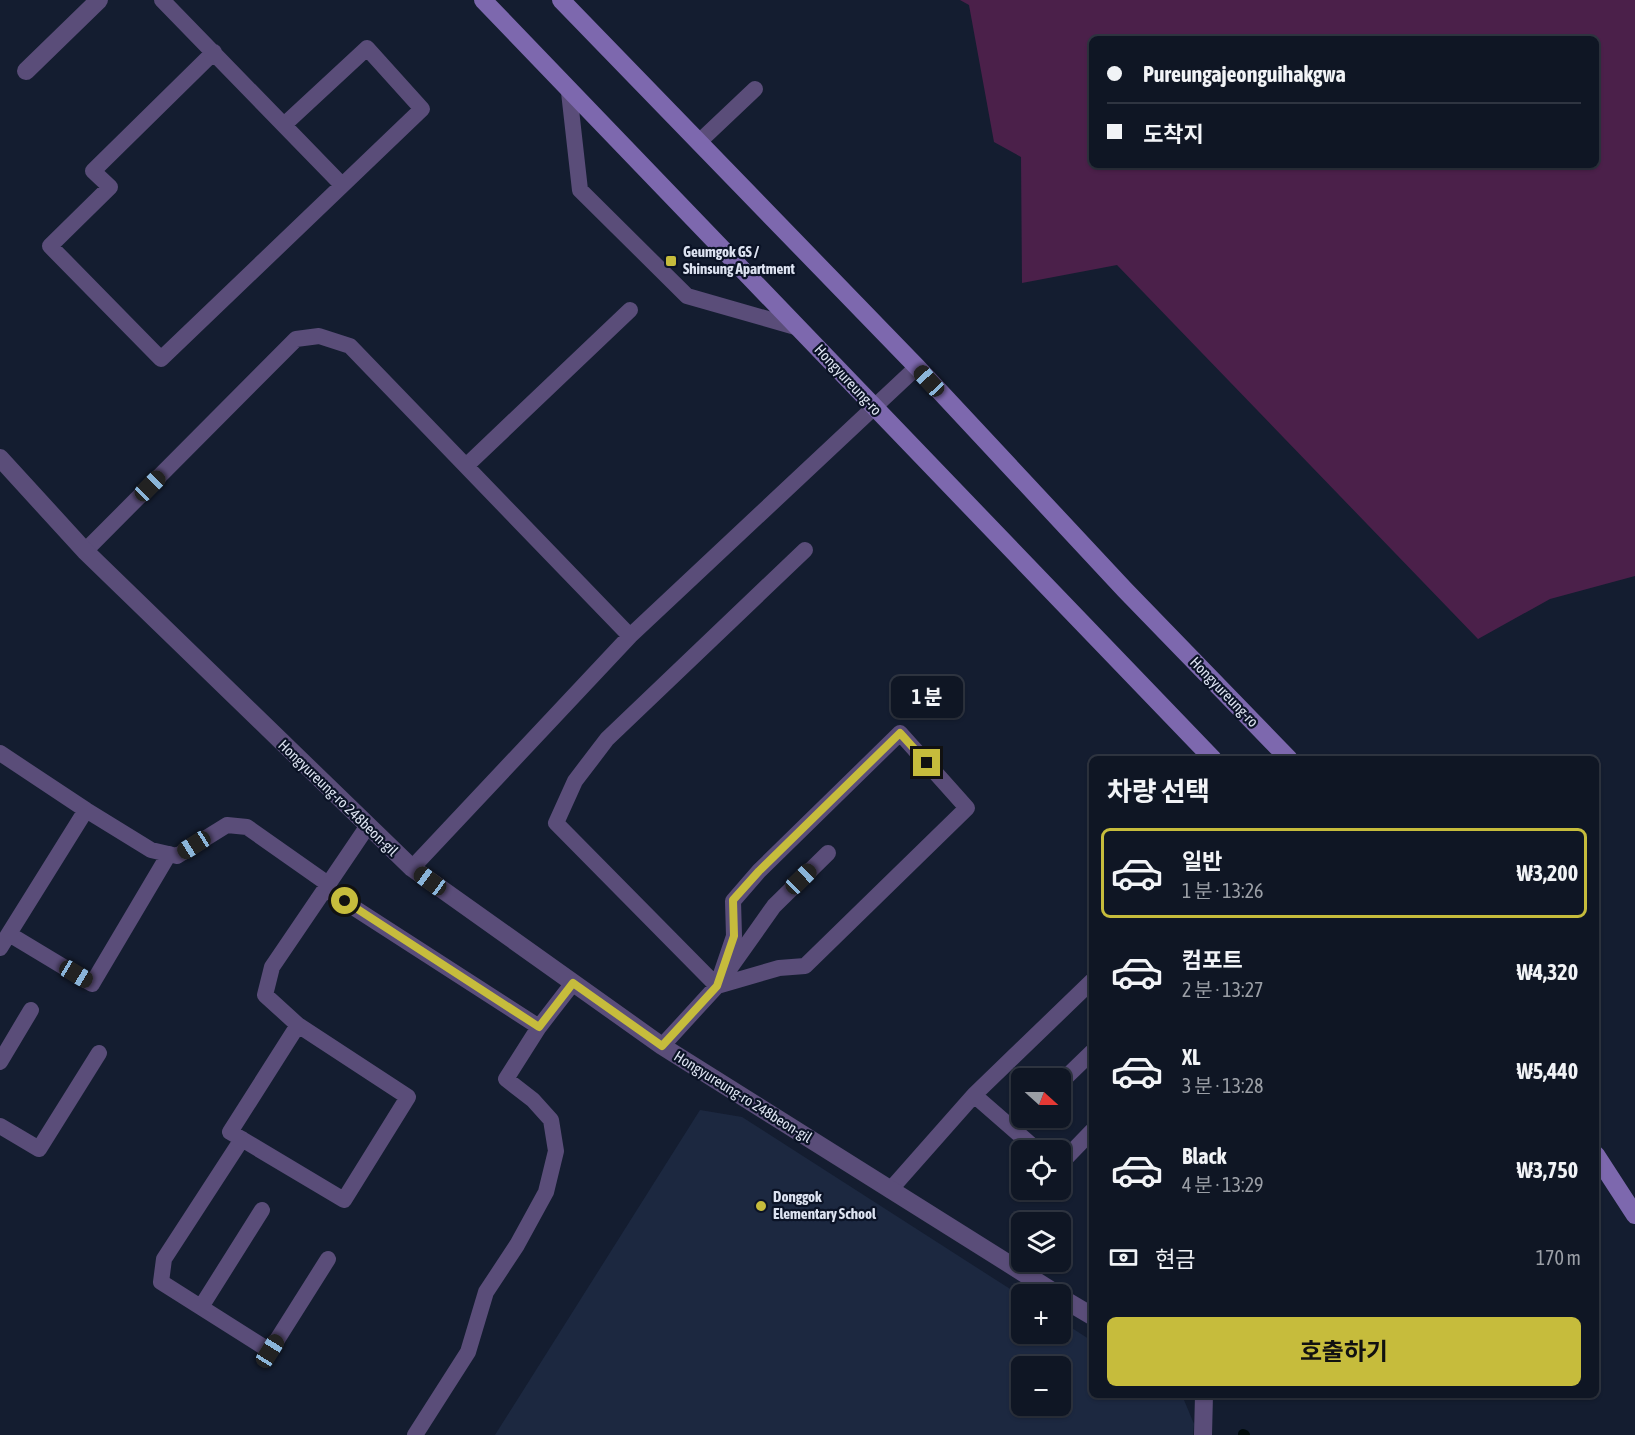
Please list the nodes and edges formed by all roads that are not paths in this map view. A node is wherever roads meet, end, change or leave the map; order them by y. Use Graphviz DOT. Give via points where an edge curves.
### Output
graph roads {
  1 [pos="99,0"];
  2 [pos="162,0"];
  3 [pos="483,0"];
  4 [pos="561,0"];
  5 [pos="214,52"];
  6 [pos="26,71"];
  7 [pos="755,89"];
  8 [pos="569,92"];
  9 [pos="285,124"];
  10 [pos="699,142"];
  11 [pos="342,185"];
  12 [pos="630,310"];
  13 [pos="800,328"];
  14 [pos="917,367"];
  15 [pos="874,408"];
  16 [pos="0,458"];
  17 [pos="466,466"];
  18 [pos="805,550"];
  19 [pos="85,551"];
  20 [pos="630,636"];
  21 [pos="0,753"];
  22 [pos="1210,756"];
  23 [pos="1286,756"];
  24 [pos="86,810"];
  25 [pos="367,827"];
  26 [pos="828,853"];
  27 [pos="169,854"];
  28 [pos="412,868"];
  29 [pos="327,886"];
  30 [pos="4,941"];
  31 [pos="573,983"];
  32 [pos="1089,984"];
  33 [pos="717,986"];
  34 [pos="31,1011"];
  35 [pos="298,1024"];
  36 [pos="539,1027"];
  37 [pos="662,1046"];
  38 [pos="99,1053"];
  39 [pos="1089,1055"];
  40 [pos="0,1062"];
  41 [pos="1071,1072"];
  42 [pos="974,1095"];
  43 [pos="1011,1118"];
  44 [pos="0,1126"];
  45 [pos="1089,1134"];
  46 [pos="242,1138"];
  47 [pos="1071,1153"];
  48 [pos="1599,1160"];
  49 [pos="890,1190"];
  50 [pos="262,1210"];
  51 [pos="1635,1215"];
  52 [pos="328,1259"];
  53 [pos="1041,1284"];
  54 [pos="1071,1303"];
  55 [pos="201,1307"];
  56 [pos="1089,1314"];
  57 [pos="1204,1398"];
  58 [pos="416,1435"];
  59 [pos="1203,1435"];
  1 -- 6 [label="street"];
  2 -- 5 [label="lane"];
  3 -- 8 [label="street, Hongyureung-ro"];
  4 -- 10 [label="street, Hongyureung-ro"];
  5 -- 9 [label="lane"];
  5 -- 11 [label="lane" via="93,171 110,187 50,246 160,359"];
  7 -- 10 [label="lane"];
  8 -- 13 [label="street, Hongyureung-ro"];
  8 -- 13 [label="lane" via="580,190 687,296"];
  9 -- 11 [label="lane"];
  9 -- 11 [label="lane" via="367,48 422,109"];
  10 -- 14 [label="street, Hongyureung-ro"];
  12 -- 17 [label="lane"];
  13 -- 15 [label="street, Hongyureung-ro"];
  14 -- 15 [label="lane"];
  14 -- 23 [label="street, Hongyureung-ro"];
  15 -- 20 [label="lane"];
  15 -- 22 [label="street, Hongyureung-ro"];
  16 -- 19 [label="street, Hongyureung-ro 248beon-gil"];
  17 -- 19 [label="lane" via="350,346 319,336 296,339"];
  17 -- 20 [label="lane"];
  18 -- 33 [label="lane" via="607,740 575,781 556,823"];
  19 -- 25 [label="street, Hongyureung-ro 248beon-gil"];
  20 -- 28 [label="lane"];
  21 -- 24 [label="lane"];
  24 -- 27 [label="lane" via="151,850"];
  24 -- 30 [label="lane"];
  25 -- 28 [label="street, Hongyureung-ro 248beon-gil"];
  25 -- 29 [label="lane"];
  26 -- 33 [label="lane" via="774,906"];
  27 -- 29 [label="lane" via="177,856 227,825 247,827"];
  27 -- 30 [label="lane" via="92,984"];
  28 -- 31 [label="street, Hongyureung-ro 248beon-gil"];
  29 -- 35 [label="lane" via="272,967 265,995"];
  29 -- 36 [label="lane"];
  31 -- 36 [label="lane"];
  31 -- 37 [label="street, Hongyureung-ro 248beon-gil"];
  32 -- 42 [label="lane"];
  33 -- 33 [label="lane" via="779,968 805,966 967,808 900,733 733,900 734,936"];
  33 -- 37 [label="lane"];
  34 -- 40 [label="lane"];
  35 -- 46 [label="lane" via="230,1132"];
  35 -- 46 [label="lane" via="408,1097 344,1200"];
  36 -- 58 [label="lane" via="506,1079 551,1120 556,1151 546,1192 518,1245 486,1292 468,1353"];
  37 -- 49 [label="street, Hongyureung-ro 248beon-gil"];
  38 -- 44 [label="lane" via="39,1149"];
  39 -- 41 [label="lane"];
  42 -- 43 [label="lane"];
  42 -- 49 [label="lane"];
  45 -- 47 [label="lane"];
  46 -- 55 [label="lane" via="164,1259 161,1282"];
  48 -- 51 [label="street"];
  49 -- 53 [label="street, Hongyureung-ro 248beon-gil"];
  50 -- 55 [label="lane"];
  52 -- 55 [label="lane" via="270,1351"];
  54 -- 56 [label="street, Hongyureung-ro 248beon-gil"];
  57 -- 59 [label="street"];
}
